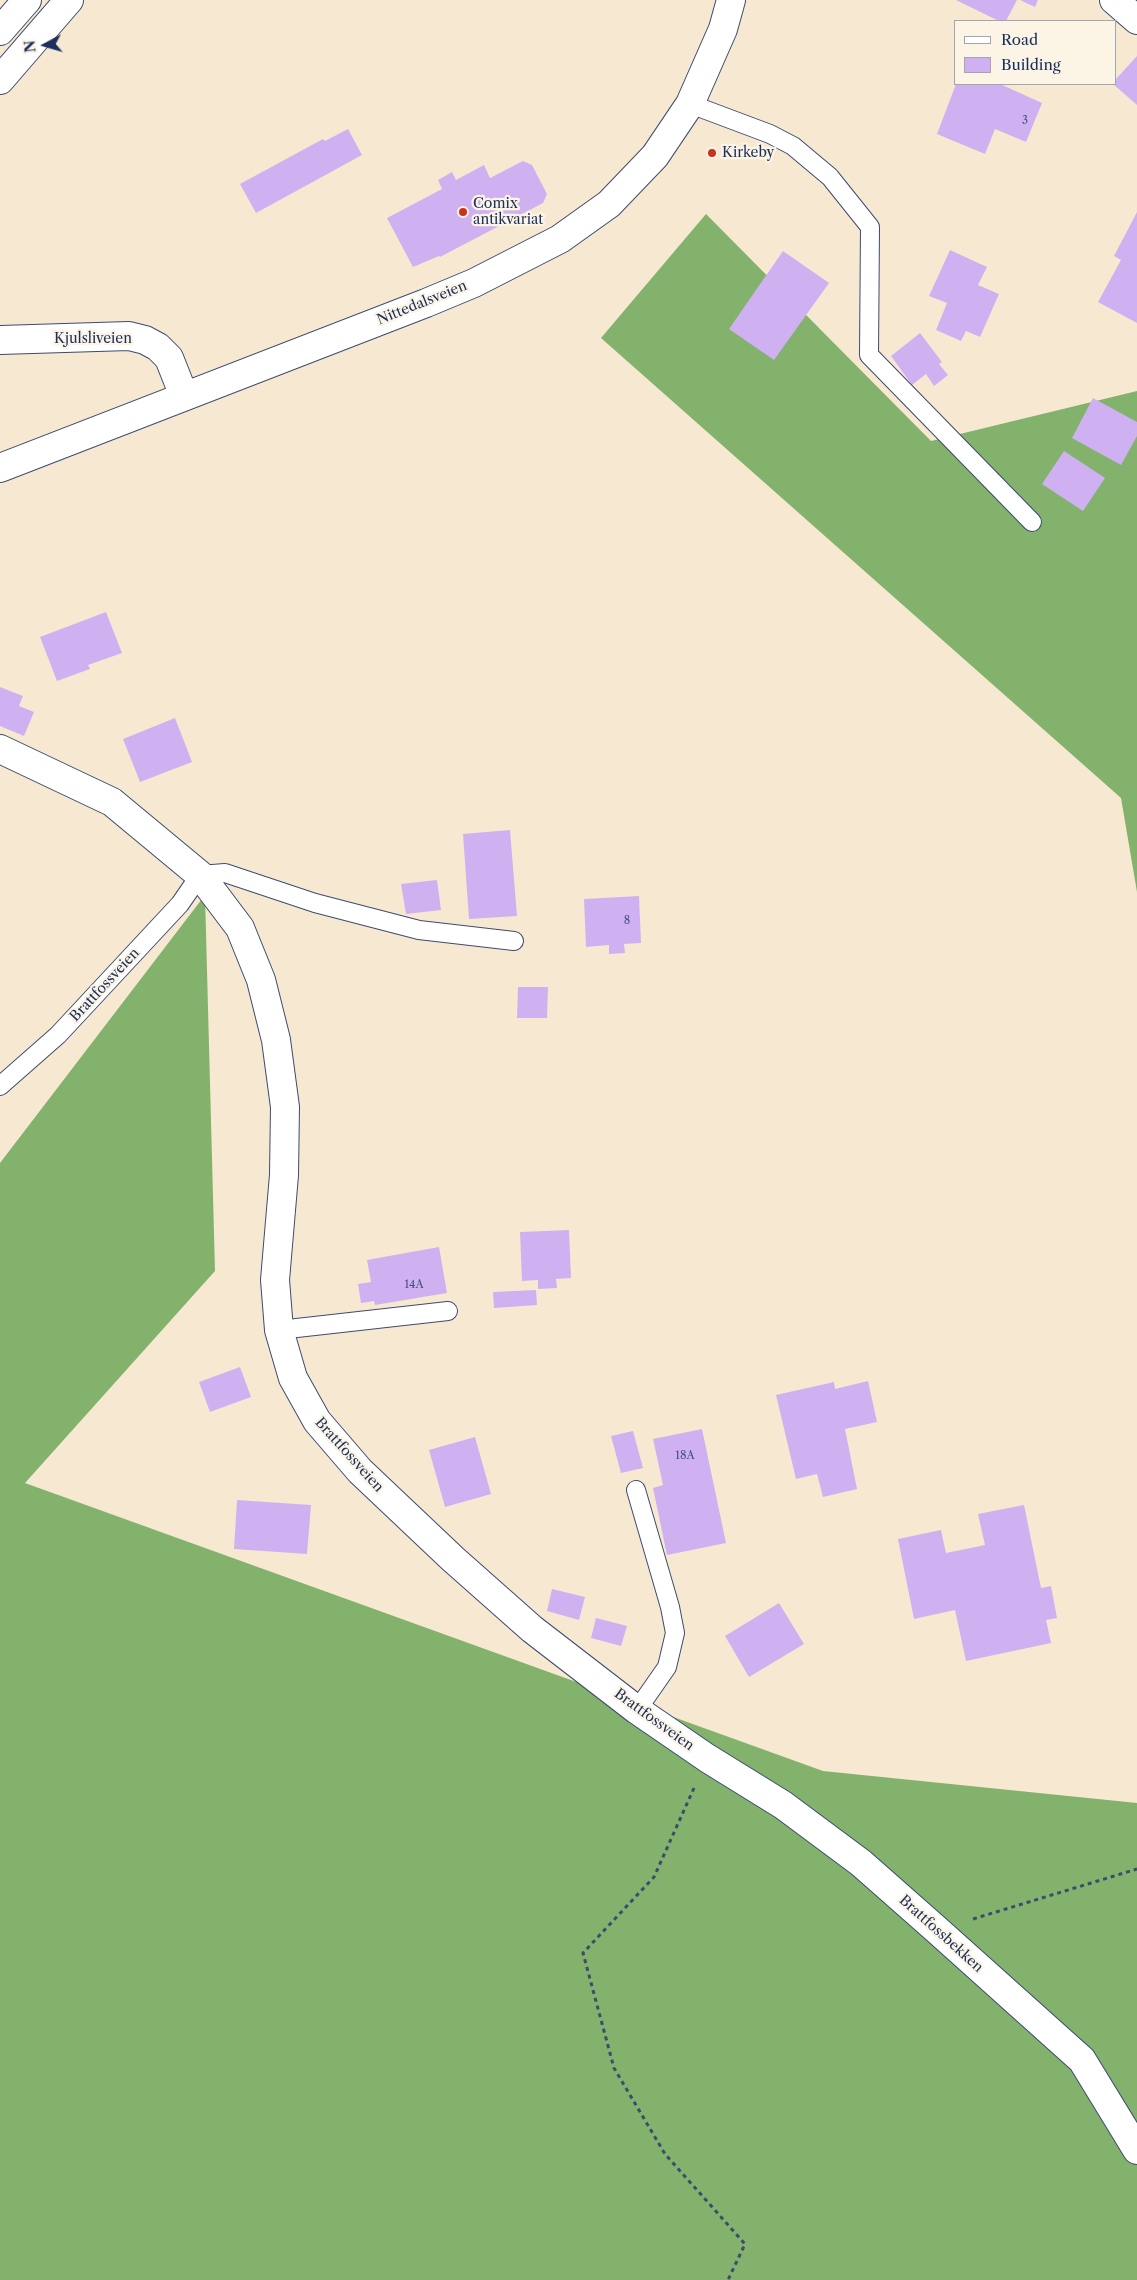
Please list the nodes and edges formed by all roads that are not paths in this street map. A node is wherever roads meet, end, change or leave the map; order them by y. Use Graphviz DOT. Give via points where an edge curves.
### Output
graph roads {
  1 [pos="27,0"];
  2 [pos="69,0"];
  3 [pos="731,0"];
  4 [pos="1114,0"];
  5 [pos="1137,20"];
  6 [pos="0,31"];
  7 [pos="0,80"];
  8 [pos="690,104"];
  9 [pos="0,340"];
  10 [pos="184,396"];
  11 [pos="0,468"];
  12 [pos="1032,522"];
  13 [pos="0,749"];
  14 [pos="200,875"];
  15 [pos="514,941"];
  16 [pos="0,1086"];
  17 [pos="448,1311"];
  18 [pos="279,1330"];
  19 [pos="636,1490"];
  20 [pos="637,1710"];
  21 [pos="707,1758"];
  22 [pos="1137,2150"];
  1 -- 6 [label="main road"];
  2 -- 7 [label="main road"];
  3 -- 8 [label="main road, Nittedalsveien" via="723,28"];
  4 -- 5 [label="main road"];
  8 -- 10 [label="main road, Nittedalsveien" via="655,156 630,183 608,204 560,239 474,283"];
  8 -- 12 [label="lane" via="770,134 793,146 830,177 870,227 868,355"];
  9 -- 10 [label="main road, Kjulsliveien" via="129,336 144,340 169,358"];
  10 -- 11 [label="main road, Nittedalsveien"];
  13 -- 14 [label="main road, Brattfossveien" via="112,802"];
  14 -- 15 [label="lane" via="225,873 316,903 419,930"];
  14 -- 16 [label="lane, Brattfossveien" via="180,904 58,1035"];
  14 -- 18 [label="main road, Brattfossveien" via="240,928 261,980 276,1040 285,1107 284,1175 275,1280"];
  17 -- 18 [label="lane"];
  18 -- 20 [label="main road, Brattfossveien" via="293,1378 317,1421 360,1471 532,1629"];
  19 -- 20 [label="lane" via="675,1633 667,1667"];
  20 -- 21 [label="main road, Brattfossveien"];
  21 -- 22 [label="main road, Brattfossbekken" via="783,1805 861,1863 1082,2060"];
}
